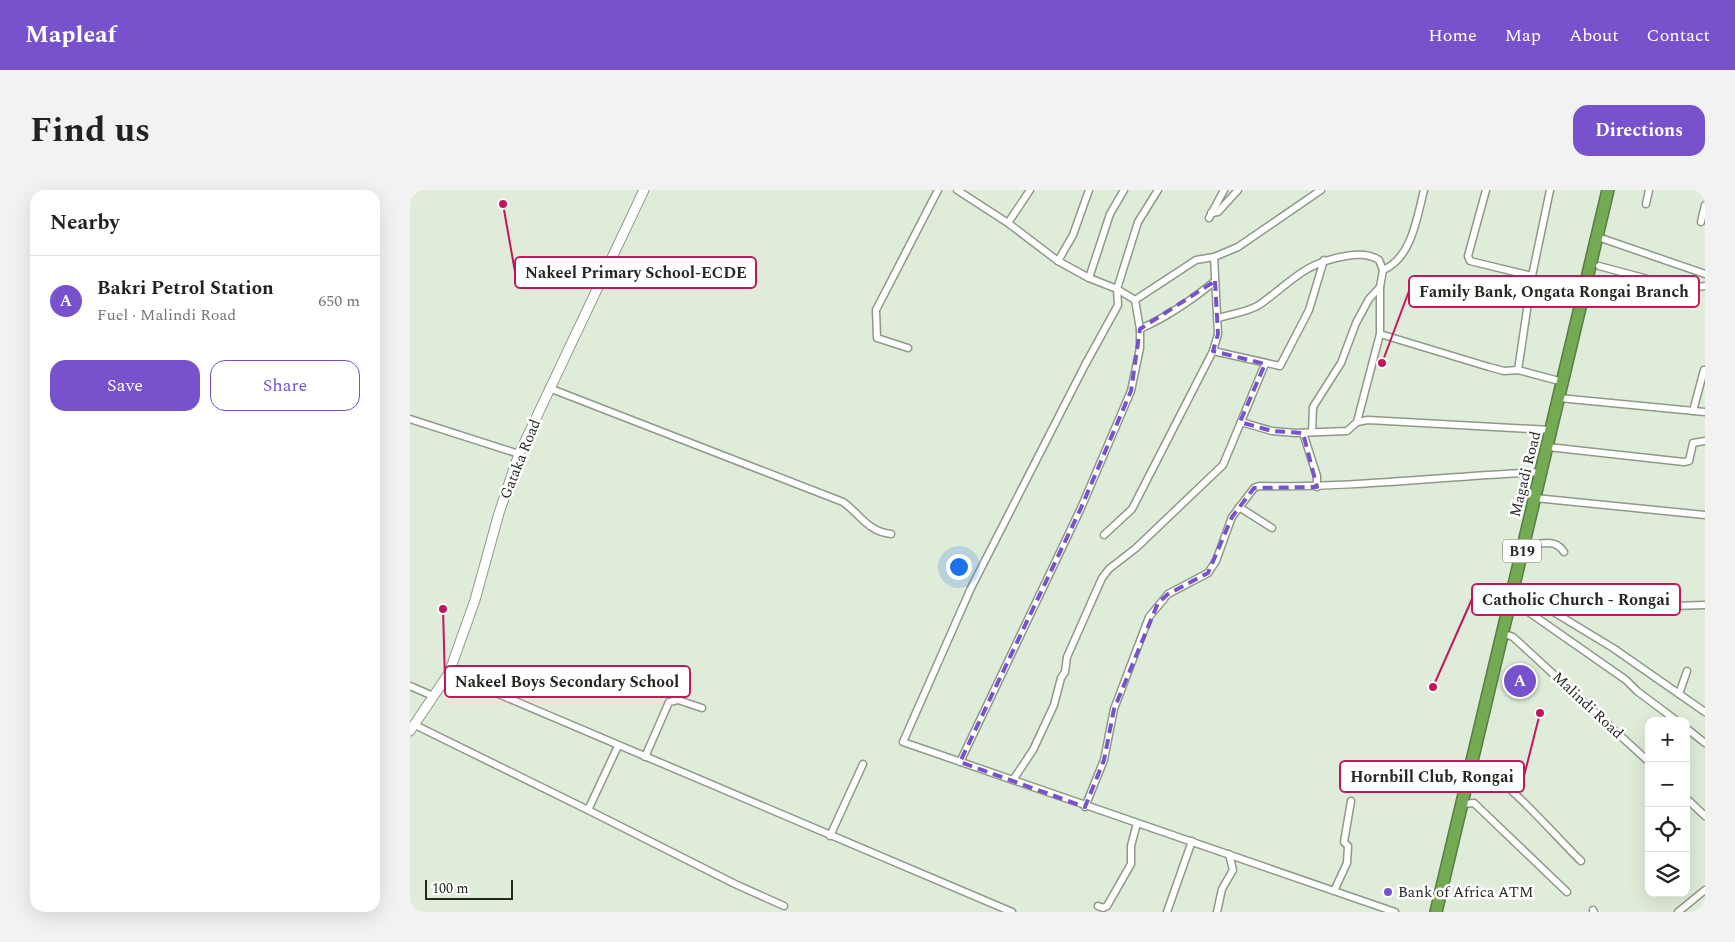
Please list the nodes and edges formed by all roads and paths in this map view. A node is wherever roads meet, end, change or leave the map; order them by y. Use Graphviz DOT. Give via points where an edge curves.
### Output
graph roads {
  1 [pos="644,190"];
  2 [pos="938,190"];
  3 [pos="957,190"];
  4 [pos="1030,190"];
  5 [pos="1080,190"];
  6 [pos="1124,190"];
  7 [pos="1158,190"];
  8 [pos="1224,190"];
  9 [pos="1238,190"];
  10 [pos="1424,190"];
  11 [pos="1486,190"];
  12 [pos="1550,190"];
  13 [pos="1608,190"];
  14 [pos="1649,190"];
  15 [pos="1317,191"];
  16 [pos="1088,192"];
  17 [pos="966,193"];
  18 [pos="1646,204"];
  19 [pos="1705,206"];
  20 [pos="1701,222"];
  21 [pos="1008,223"];
  22 [pos="1598,236"];
  23 [pos="1214,257"];
  24 [pos="1324,260"];
  25 [pos="1058,261"];
  26 [pos="1599,266"];
  27 [pos="1383,270"];
  28 [pos="1705,274"];
  29 [pos="1532,276"];
  30 [pos="1089,278"];
  31 [pos="1215,281"];
  32 [pos="1705,286"];
  33 [pos="1380,287"];
  34 [pos="1117,289"];
  35 [pos="1134,300"];
  36 [pos="1218,318"];
  37 [pos="1140,329"];
  38 [pos="1380,334"];
  39 [pos="908,348"];
  40 [pos="1213,351"];
  41 [pos="1264,364"];
  42 [pos="1518,370"];
  43 [pos="1704,370"];
  44 [pos="1563,382"];
  45 [pos="549,388"];
  46 [pos="1559,398"];
  47 [pos="1693,412"];
  48 [pos="1705,412"];
  49 [pos="410,419"];
  50 [pos="1241,422"];
  51 [pos="1357,422"];
  52 [pos="1552,430"];
  53 [pos="1312,432"];
  54 [pos="1303,433"];
  55 [pos="1705,441"];
  56 [pos="1548,447"];
  57 [pos="519,454"];
  58 [pos="1542,472"];
  59 [pos="1317,487"];
  60 [pos="1535,498"];
  61 [pos="1239,507"];
  62 [pos="1705,515"];
  63 [pos="1272,528"];
  64 [pos="891,534"];
  65 [pos="1104,535"];
  66 [pos="1524,543"];
  67 [pos="1564,552"];
  68 [pos="1512,593"];
  69 [pos="1528,594"];
  70 [pos="1705,605"];
  71 [pos="1502,633"];
  72 [pos="1687,671"];
  73 [pos="450,673"];
  74 [pos="410,686"];
  75 [pos="1679,694"];
  76 [pos="434,696"];
  77 [pos="702,708"];
  78 [pos="1705,712"];
  79 [pos="1672,717"];
  80 [pos="412,728"];
  81 [pos="1690,731"];
  82 [pos="1705,743"];
  83 [pos="618,746"];
  84 [pos="645,757"];
  85 [pos="1645,758"];
  86 [pos="960,762"];
  87 [pos="1471,762"];
  88 [pos="863,764"];
  89 [pos="1013,780"];
  90 [pos="1351,801"];
  91 [pos="1690,802"];
  92 [pos="1462,804"];
  93 [pos="1085,807"];
  94 [pos="588,810"];
  95 [pos="1705,816"];
  96 [pos="1137,823"];
  97 [pos="830,836"];
  98 [pos="1192,841"];
  99 [pos="1229,854"];
  100 [pos="1581,861"];
  101 [pos="1705,890"];
  102 [pos="1334,891"];
  103 [pos="1567,892"];
  104 [pos="784,906"];
  105 [pos="1098,906"];
  106 [pos="1012,912"];
  107 [pos="1167,912"];
  108 [pos="1217,912"];
  109 [pos="1395,912"];
  110 [pos="1436,912"];
  111 [pos="1680,912"];
  1 -- 45 [label="street, Gataka Road"];
  2 -- 39 [label="street" via="876,312 877,338"];
  3 -- 17 [label="street"];
  4 -- 21 [label="street"];
  5 -- 16 [label="street"];
  6 -- 30 [label="street" via="1110,214"];
  7 -- 34 [label="street" via="1138,222"];
  8 -- 9 [label="street" via="1210,215 1218,212"];
  10 -- 27 [label="street" via="1410,238 1393,266"];
  11 -- 29 [label="street" via="1468,256 1470,261"];
  12 -- 29 [label="street"];
  13 -- 22 [label="highway, Magadi Road / B19"];
  14 -- 18 [label="street"];
  15 -- 23 [label="street" via="1257,236"];
  16 -- 25 [label="street" via="1073,235"];
  17 -- 21 [label="street"];
  19 -- 20 [label="street"];
  21 -- 25 [label="street"];
  22 -- 28 [label="street"];
  22 -- 44 [label="highway, Magadi Road / B19"];
  23 -- 31 [label="street"];
  23 -- 35 [label="street" via="1196,260"];
  24 -- 27 [label="street" via="1370,255 1379,260"];
  24 -- 36 [label="street" via="1295,276 1258,305"];
  24 -- 41 [label="street" via="1309,310 1283,363 1280,366"];
  25 -- 30 [label="street"];
  26 -- 32 [label="street" via="1685,289"];
  27 -- 33 [label="street"];
  29 -- 42 [label="street"];
  30 -- 34 [label="street"];
  31 -- 36 [label="street"];
  31 -- 37 [label="street" via="1190,300"];
  33 -- 38 [label="street"];
  33 -- 53 [label="street" via="1369,299 1341,363 1313,407"];
  34 -- 35 [label="street"];
  34 -- 86 [label="street" via="1118,304 1114,313 971,588 903,742"];
  35 -- 37 [label="street"];
  36 -- 40 [label="street"];
  37 -- 86 [label="street" via="1140,348 1128,398 1081,508"];
  38 -- 42 [label="street" via="1504,371"];
  38 -- 51 [label="street"];
  40 -- 41 [label="street"];
  40 -- 65 [label="street" via="1132,509"];
  41 -- 50 [label="street"];
  42 -- 44 [label="street"];
  43 -- 47 [label="street"];
  44 -- 46 [label="highway, Magadi Road / B19"];
  45 -- 57 [label="street, Gataka Road"];
  45 -- 64 [label="street" via="843,502 870,527"];
  46 -- 47 [label="street"];
  46 -- 52 [label="highway, Magadi Road / B19"];
  47 -- 48 [label="street"];
  49 -- 57 [label="street"];
  50 -- 54 [label="street" via="1272,431"];
  50 -- 89 [label="street" via="1222,465 1102,578 1067,657 1054,705 1033,750"];
  51 -- 52 [label="street"];
  51 -- 53 [label="street" via="1347,431"];
  52 -- 56 [label="highway, Magadi Road / B19"];
  53 -- 54 [label="street"];
  54 -- 59 [label="street" via="1317,476"];
  55 -- 56 [label="street" via="1693,443 1689,461 1684,462"];
  56 -- 58 [label="highway, Magadi Road / B19"];
  57 -- 73 [label="street, Gataka Road"];
  58 -- 59 [label="street"];
  58 -- 60 [label="highway, Magadi Road / B19"];
  59 -- 61 [label="street" via="1258,486"];
  60 -- 62 [label="street"];
  60 -- 66 [label="highway, Magadi Road / B19"];
  61 -- 63 [label="street"];
  61 -- 93 [label="street" via="1208,573 1168,594 1150,617 1114,709 1104,760"];
  66 -- 67 [label="street" via="1533,546 1551,542"];
  66 -- 68 [label="highway, Magadi Road / B19"];
  68 -- 69 [label="street"];
  68 -- 71 [label="highway, Magadi Road / B19"];
  68 -- 79 [label="street"];
  69 -- 70 [label="street" via="1672,606"];
  69 -- 75 [label="street"];
  71 -- 85 [label="street, Malindi Road" via="1513,637"];
  71 -- 87 [label="highway, Magadi Road / B19"];
  72 -- 75 [label="street"];
  73 -- 76 [label="street, Gataka Road"];
  73 -- 83 [label="street"];
  74 -- 76 [label="street"];
  75 -- 78 [label="street"];
  76 -- 80 [label="street, Gataka Road"];
  77 -- 84 [label="street" via="678,700 670,702"];
  80 -- 94 [label="street"];
  81 -- 82 [label="street"];
  83 -- 84 [label="street"];
  83 -- 94 [label="street"];
  84 -- 97 [label="street"];
  86 -- 89 [label="street"];
  87 -- 92 [label="highway, Magadi Road / B19"];
  87 -- 100 [label="street" via="1482,766 1499,780"];
  88 -- 97 [label="street"];
  89 -- 93 [label="street"];
  90 -- 102 [label="street" via="1344,842 1348,846 1347,863"];
  91 -- 95 [label="street"];
  92 -- 103 [label="street" via="1474,803"];
  92 -- 110 [label="highway, Magadi Road / B19"];
  93 -- 96 [label="street"];
  94 -- 104 [label="street"];
  96 -- 98 [label="street"];
  96 -- 105 [label="street" via="1131,846 1131,864 1107,906"];
  97 -- 106 [label="street"];
  98 -- 99 [label="street"];
  98 -- 107 [label="street"];
  99 -- 102 [label="street"];
  99 -- 108 [label="street" via="1233,870 1222,888"];
  101 -- 111 [label="street"];
  102 -- 109 [label="street"];
}
